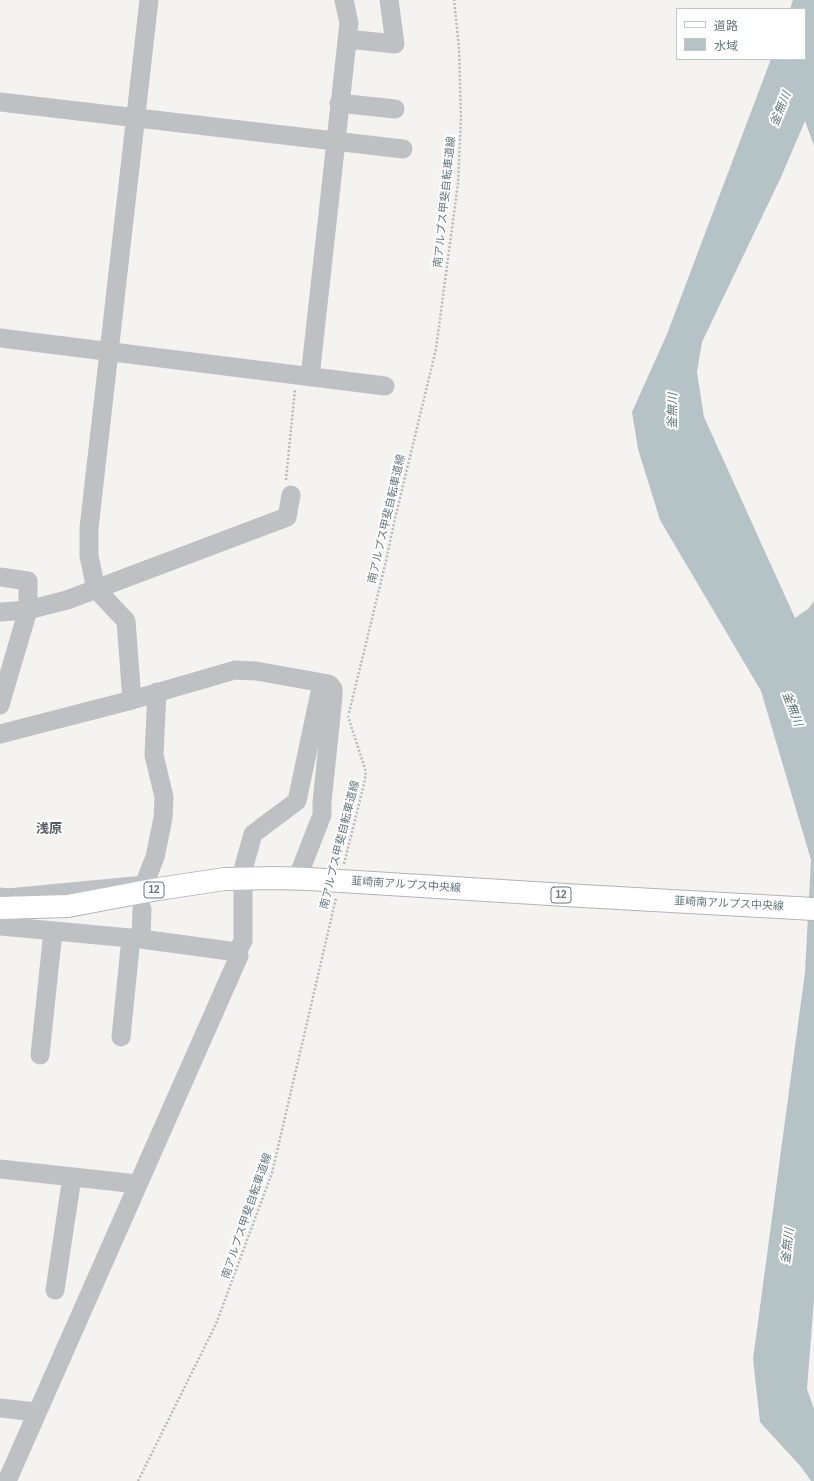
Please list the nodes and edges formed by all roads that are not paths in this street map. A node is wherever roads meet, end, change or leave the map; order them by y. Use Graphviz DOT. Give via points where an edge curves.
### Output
graph roads {
  1 [pos="149,0"];
  2 [pos="344,0"];
  3 [pos="388,0"];
  4 [pos="347,39"];
  5 [pos="0,102"];
  6 [pos="339,103"];
  7 [pos="395,109"];
  8 [pos="136,117"];
  9 [pos="335,141"];
  10 [pos="403,149"];
  11 [pos="0,338"];
  12 [pos="109,352"];
  13 [pos="303,376"];
  14 [pos="385,386"];
  15 [pos="290,494"];
  16 [pos="0,577"];
  17 [pos="96,589"];
  18 [pos="28,610"];
  19 [pos="0,612"];
  20 [pos="325,683"];
  21 [pos="158,692"];
  22 [pos="132,700"];
  23 [pos="0,705"];
  24 [pos="0,734"];
  25 [pos="244,866"];
  26 [pos="303,879"];
  27 [pos="243,891"];
  28 [pos="0,897"];
  29 [pos="0,908"];
  30 [pos="142,909"];
  31 [pos="814,909"];
  32 [pos="0,926"];
  33 [pos="53,931"];
  34 [pos="136,939"];
  35 [pos="237,952"];
  36 [pos="121,1037"];
  37 [pos="40,1055"];
  38 [pos="0,1169"];
  39 [pos="72,1177"];
  40 [pos="137,1184"];
  41 [pos="55,1290"];
  42 [pos="0,1408"];
  43 [pos="37,1412"];
  44 [pos="7,1481"];
  1 -- 8 [label="street"];
  2 -- 4 [label="street" via="348,23"];
  3 -- 4 [label="street" via="395,44"];
  4 -- 6 [label="street"];
  5 -- 8 [label="street"];
  6 -- 7 [label="street"];
  6 -- 9 [label="street"];
  8 -- 9 [label="street"];
  8 -- 12 [label="street"];
  9 -- 10 [label="street"];
  9 -- 13 [label="street"];
  11 -- 12 [label="street"];
  12 -- 13 [label="street"];
  12 -- 17 [label="street" via="89,528 88,556"];
  13 -- 14 [label="street"];
  15 -- 17 [label="street" via="287,517"];
  16 -- 18 [label="street" via="28,580"];
  17 -- 18 [label="street"];
  17 -- 22 [label="street" via="126,621"];
  18 -- 19 [label="street"];
  18 -- 23 [label="street"];
  20 -- 21 [label="street" via="256,671 235,670"];
  20 -- 25 [label="street" via="297,801 253,834"];
  20 -- 26 [label="street" via="333,689 333,697 322,815"];
  21 -- 22 [label="street"];
  21 -- 28 [label="street" via="154,755 164,797 163,818 155,857 144,885"];
  22 -- 24 [label="street"];
  26 -- 29 [label="main road, 韮崎南アルプス中央線 / 12" via="225,879 68,906"];
  26 -- 31 [label="main road, 韮崎南アルプス中央線 / 12, bridge"];
  27 -- 35 [label="street" via="242,941"];
  30 -- 34 [label="street"];
  32 -- 33 [label="street"];
  33 -- 34 [label="street"];
  33 -- 37 [label="street"];
  34 -- 35 [label="street"];
  34 -- 36 [label="street"];
  35 -- 40 [label="street" via="239,956"];
  38 -- 39 [label="street"];
  39 -- 40 [label="street"];
  39 -- 41 [label="street"];
  40 -- 43 [label="street"];
  42 -- 43 [label="street"];
  43 -- 44 [label="street"];
}
